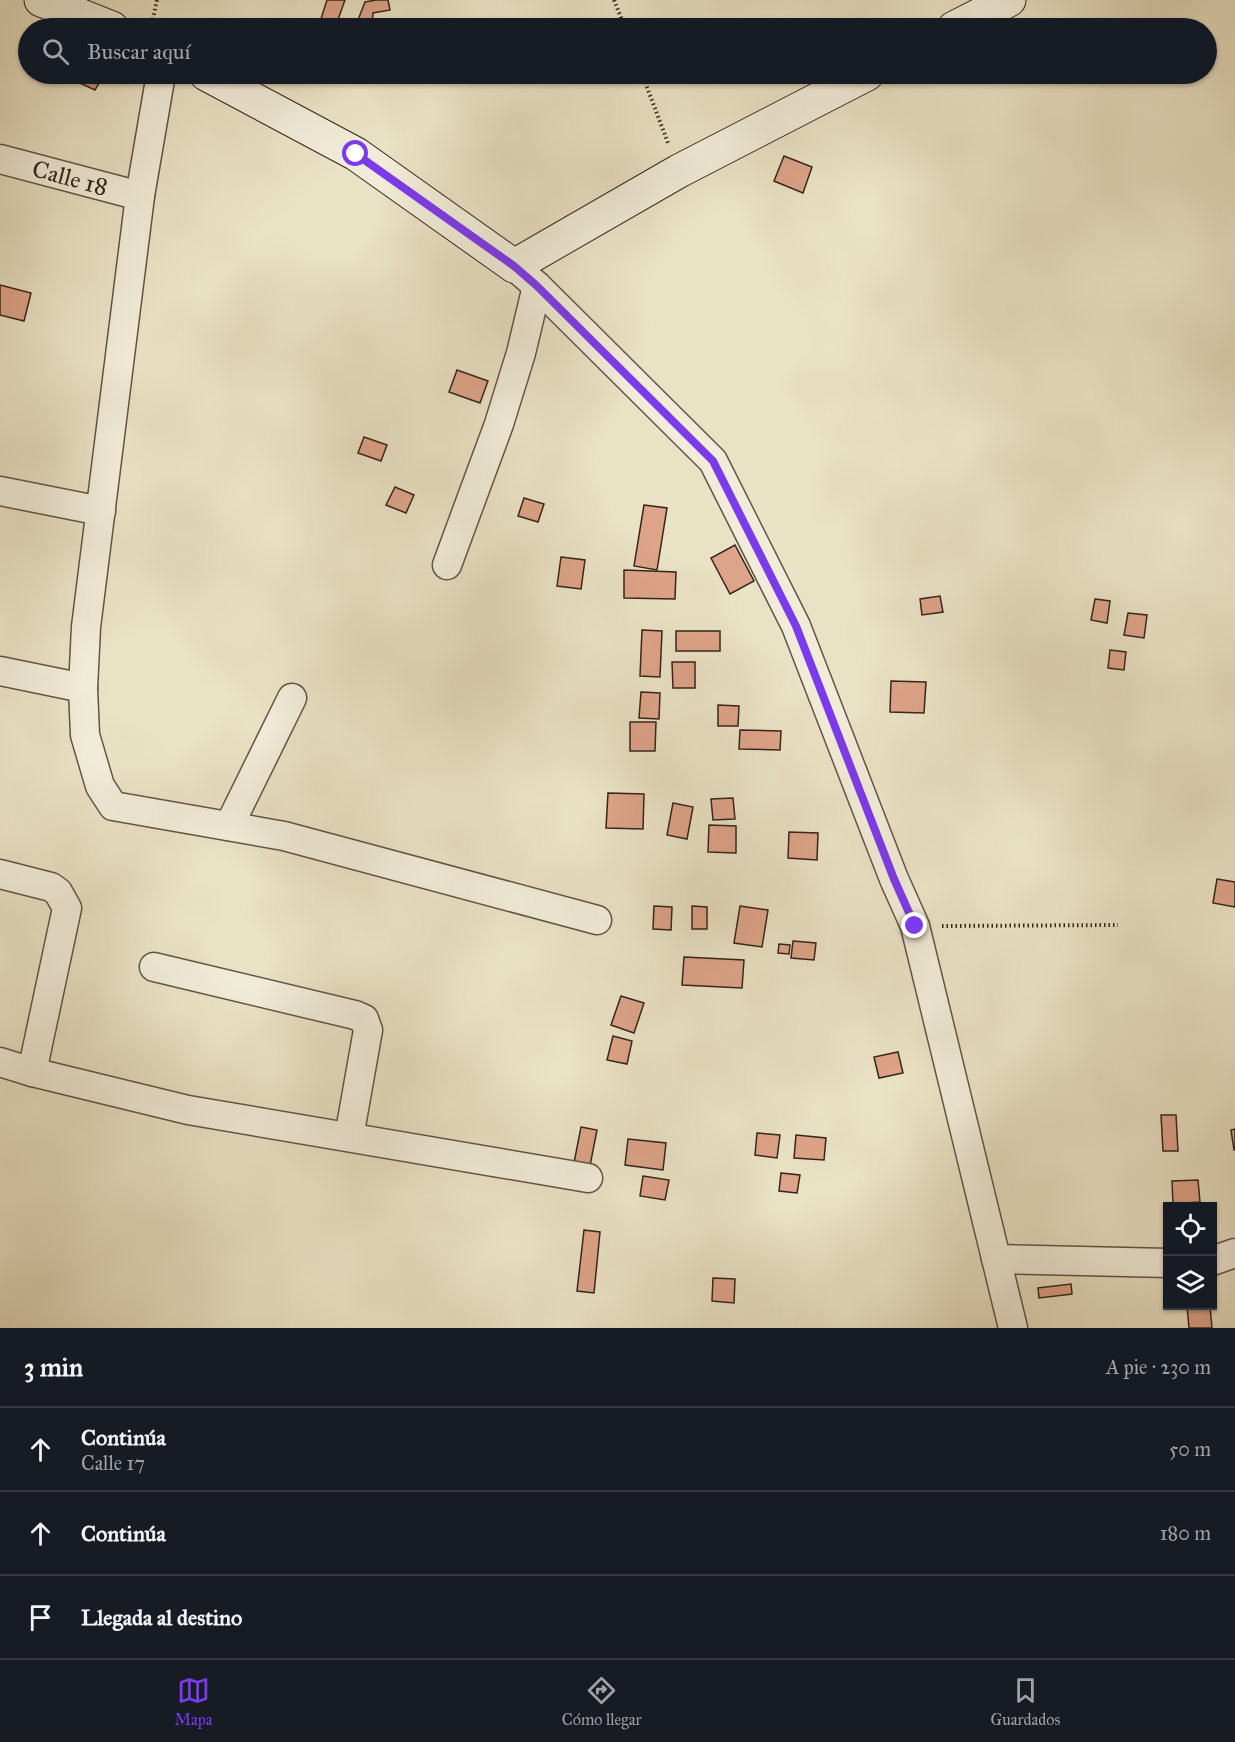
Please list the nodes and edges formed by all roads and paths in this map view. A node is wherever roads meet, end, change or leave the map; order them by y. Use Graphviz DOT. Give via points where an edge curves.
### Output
graph roads {
  1 [pos="40,0"];
  2 [pos="157,0"];
  3 [pos="614,0"];
  4 [pos="1009,0"];
  5 [pos="86,18"];
  6 [pos="153,18"];
  7 [pos="621,18"];
  8 [pos="974,18"];
  9 [pos="159,84"];
  10 [pos="226,84"];
  11 [pos="646,84"];
  12 [pos="848,84"];
  13 [pos="0,159"];
  14 [pos="679,171"];
  15 [pos="140,196"];
  16 [pos="525,276"];
  17 [pos="0,491"];
  18 [pos="100,511"];
  19 [pos="447,565"];
  20 [pos="0,671"];
  21 [pos="84,688"];
  22 [pos="292,698"];
  23 [pos="230,826"];
  24 [pos="0,874"];
  25 [pos="597,920"];
  26 [pos="1118,925"];
  27 [pos="915,926"];
  28 [pos="154,967"];
  29 [pos="0,1062"];
  30 [pos="32,1072"];
  31 [pos="349,1137"];
  32 [pos="588,1178"];
  33 [pos="1235,1253"];
  34 [pos="996,1259"];
  35 [pos="1217,1259"];
  36 [pos="1163,1263"];
  37 [pos="1014,1328"];
  1 -- 5 [label="street"];
  2 -- 6 [label="path"];
  3 -- 7 [label="path"];
  4 -- 8 [label="street"];
  9 -- 15 [label="street"];
  10 -- 16 [label="street" via="356,154"];
  11 -- 14 [label="path"];
  12 -- 14 [label="street"];
  13 -- 15 [label="street, Calle 18"];
  14 -- 16 [label="street"];
  15 -- 18 [label="street"];
  16 -- 19 [label="street" via="521,353"];
  16 -- 27 [label="street" via="713,461 796,626"];
  17 -- 18 [label="street"];
  18 -- 21 [label="street" via="86,627"];
  20 -- 21 [label="street"];
  21 -- 23 [label="street" via="85,735 100,786 113,806"];
  22 -- 23 [label="street"];
  23 -- 25 [label="street" via="284,836"];
  24 -- 30 [label="street" via="51,887 67,908"];
  26 -- 27 [label="path"];
  27 -- 34 [label="street"];
  28 -- 31 [label="street" via="364,1019 368,1030"];
  29 -- 30 [label="street"];
  30 -- 31 [label="street" via="188,1110"];
  31 -- 32 [label="street"];
  33 -- 35 [label="street"];
  34 -- 36 [label="street"];
  34 -- 37 [label="street"];
}
